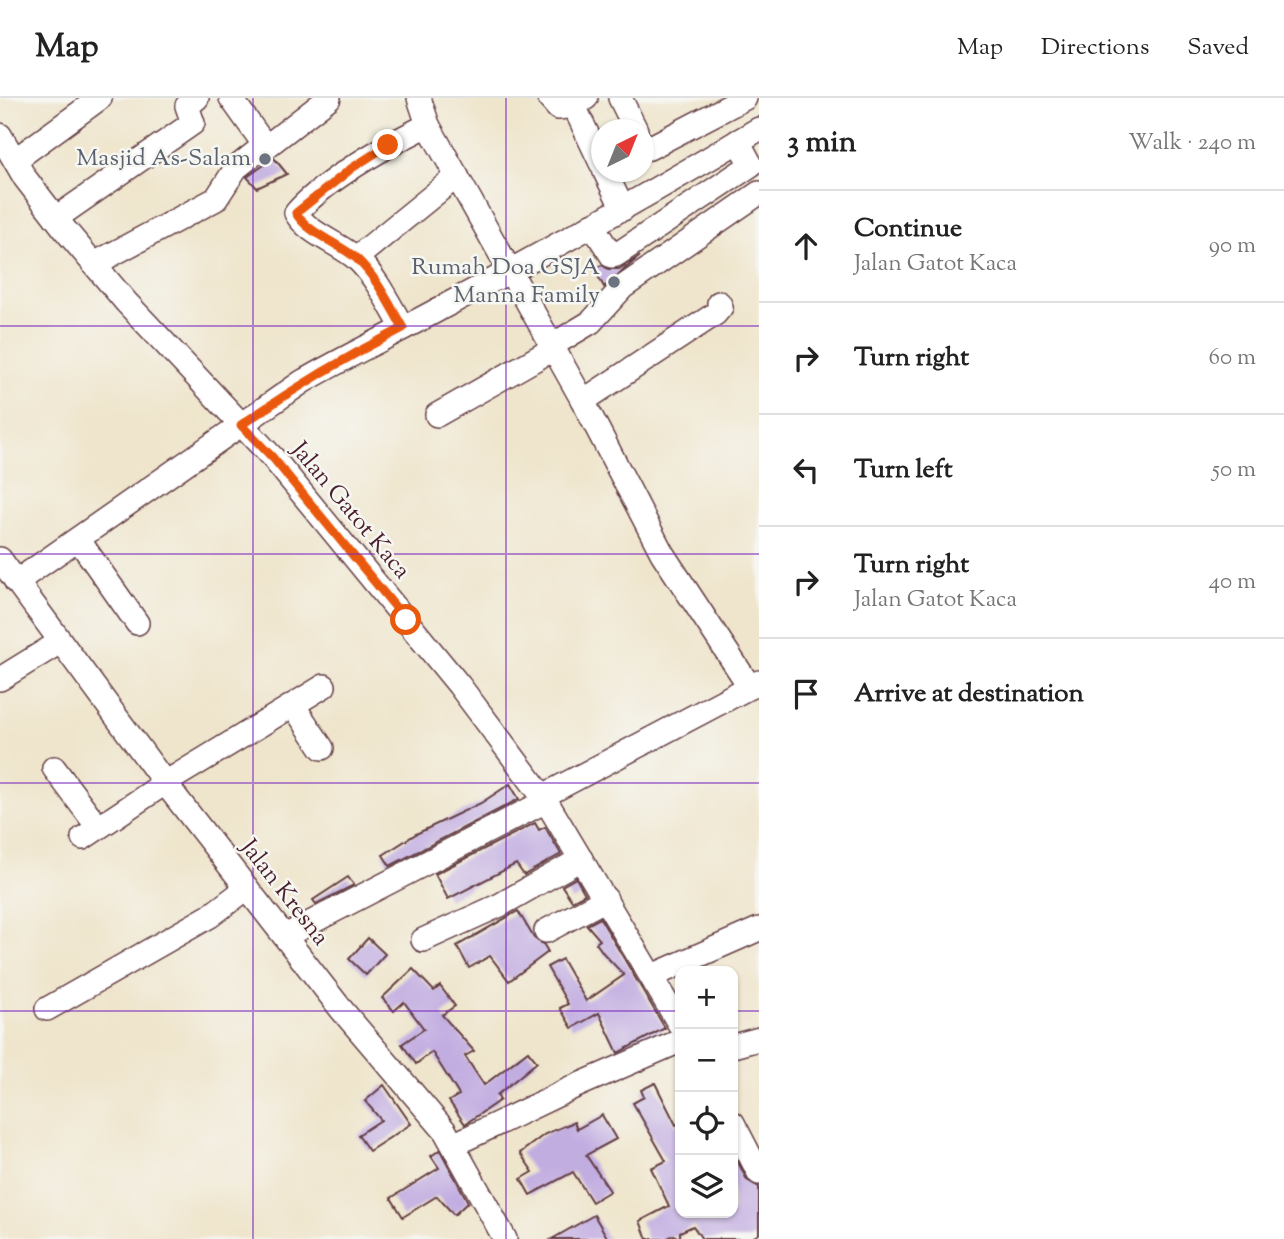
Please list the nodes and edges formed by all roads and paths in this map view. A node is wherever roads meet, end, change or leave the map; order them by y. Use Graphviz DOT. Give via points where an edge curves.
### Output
graph roads {
  1 [pos="100,98"];
  2 [pos="197,98"];
  3 [pos="230,98"];
  4 [pos="329,98"];
  5 [pos="419,98"];
  6 [pos="549,98"];
  7 [pos="620,98"];
  8 [pos="745,98"];
  9 [pos="580,102"];
  10 [pos="630,119"];
  11 [pos="428,125"];
  12 [pos="759,129"];
  13 [pos="591,134"];
  14 [pos="0,135"];
  15 [pos="738,141"];
  16 [pos="265,145"];
  17 [pos="654,145"];
  18 [pos="15,160"];
  19 [pos="457,176"];
  20 [pos="610,182"];
  21 [pos="759,192"];
  22 [pos="623,209"];
  23 [pos="56,218"];
  24 [pos="593,225"];
  25 [pos="356,258"];
  26 [pos="94,264"];
  27 [pos="511,270"];
  28 [pos="719,303"];
  29 [pos="403,328"];
  30 [pos="552,347"];
  31 [pos="583,401"];
  32 [pos="438,415"];
  33 [pos="241,425"];
  34 [pos="78,538"];
  35 [pos="5,567"];
  36 [pos="137,623"];
  37 [pos="60,642"];
  38 [pos="0,679"];
  39 [pos="755,685"];
  40 [pos="324,687"];
  41 [pos="293,705"];
  42 [pos="322,748"];
  43 [pos="54,768"];
  44 [pos="164,783"];
  45 [pos="544,798"];
  46 [pos="582,859"];
  47 [pos="247,888"];
  48 [pos="606,899"];
  49 [pos="759,929"];
  50 [pos="546,931"];
  51 [pos="285,936"];
  52 [pos="423,940"];
  53 [pos="652,976"];
  54 [pos="47,1009"];
  55 [pos="675,1017"];
  56 [pos="759,1039"];
  57 [pos="675,1043"];
  58 [pos="738,1045"];
  59 [pos="738,1133"];
  60 [pos="455,1144"];
  61 [pos="759,1173"];
  62 [pos="505,1239"];
  1 -- 18 [label="street"];
  2 -- 23 [label="street" via="187,106 193,123"];
  3 -- 16 [label="street"];
  4 -- 16 [label="street"];
  5 -- 11 [label="street"];
  6 -- 9 [label="street" via="558,108"];
  7 -- 10 [label="street"];
  8 -- 17 [label="street"];
  9 -- 13 [label="street"];
  11 -- 19 [label="street"];
  11 -- 25 [label="street" via="352,168 298,211 297,216 308,226"];
  12 -- 15 [label="street"];
  14 -- 18 [label="street, Jalan Gatot Kaca"];
  15 -- 22 [label="street"];
  15 -- 24 [label="street" via="751,165 616,255 612,256"];
  16 -- 26 [label="street" via="236,168 216,199"];
  18 -- 23 [label="street, Jalan Gatot Kaca"];
  19 -- 25 [label="street"];
  19 -- 27 [label="street"];
  20 -- 22 [label="street"];
  21 -- 30 [label="street" via="623,287 591,322"];
  22 -- 24 [label="street"];
  23 -- 26 [label="street, Jalan Gatot Kaca"];
  24 -- 27 [label="street"];
  25 -- 29 [label="street"];
  26 -- 33 [label="street, Jalan Gatot Kaca"];
  27 -- 29 [label="street"];
  27 -- 30 [label="street"];
  28 -- 31 [label="street" via="715,314"];
  29 -- 33 [label="street" via="326,368"];
  30 -- 31 [label="street"];
  30 -- 32 [label="street"];
  31 -- 39 [label="street" via="662,553"];
  33 -- 34 [label="street"];
  33 -- 45 [label="street, Jalan Gatot Kaca" via="459,685"];
  34 -- 35 [label="street"];
  34 -- 36 [label="street"];
  35 -- 37 [label="street, Jalan Kresna"];
  37 -- 38 [label="street"];
  37 -- 44 [label="street, Jalan Kresna"];
  39 -- 45 [label="street"];
  40 -- 41 [label="street"];
  41 -- 42 [label="street"];
  41 -- 44 [label="street"];
  43 -- 44 [label="street" via="91,832"];
  44 -- 47 [label="street, Jalan Kresna"];
  45 -- 46 [label="street, Jalan Gatot Kaca"];
  45 -- 51 [label="street"];
  46 -- 48 [label="street, Jalan Gatot Kaca"];
  46 -- 52 [label="street" via="500,905"];
  47 -- 51 [label="street, Jalan Kresna"];
  47 -- 54 [label="street" via="200,922"];
  48 -- 50 [label="street"];
  48 -- 53 [label="street, Jalan Gatot Kaca"];
  49 -- 53 [label="street"];
  51 -- 60 [label="street, Jalan Kresna"];
  53 -- 55 [label="street, Jalan Gatot Kaca"];
  56 -- 58 [label="street"];
  57 -- 60 [label="street"];
  59 -- 61 [label="street"];
  60 -- 62 [label="street, Jalan Kresna"];
}
